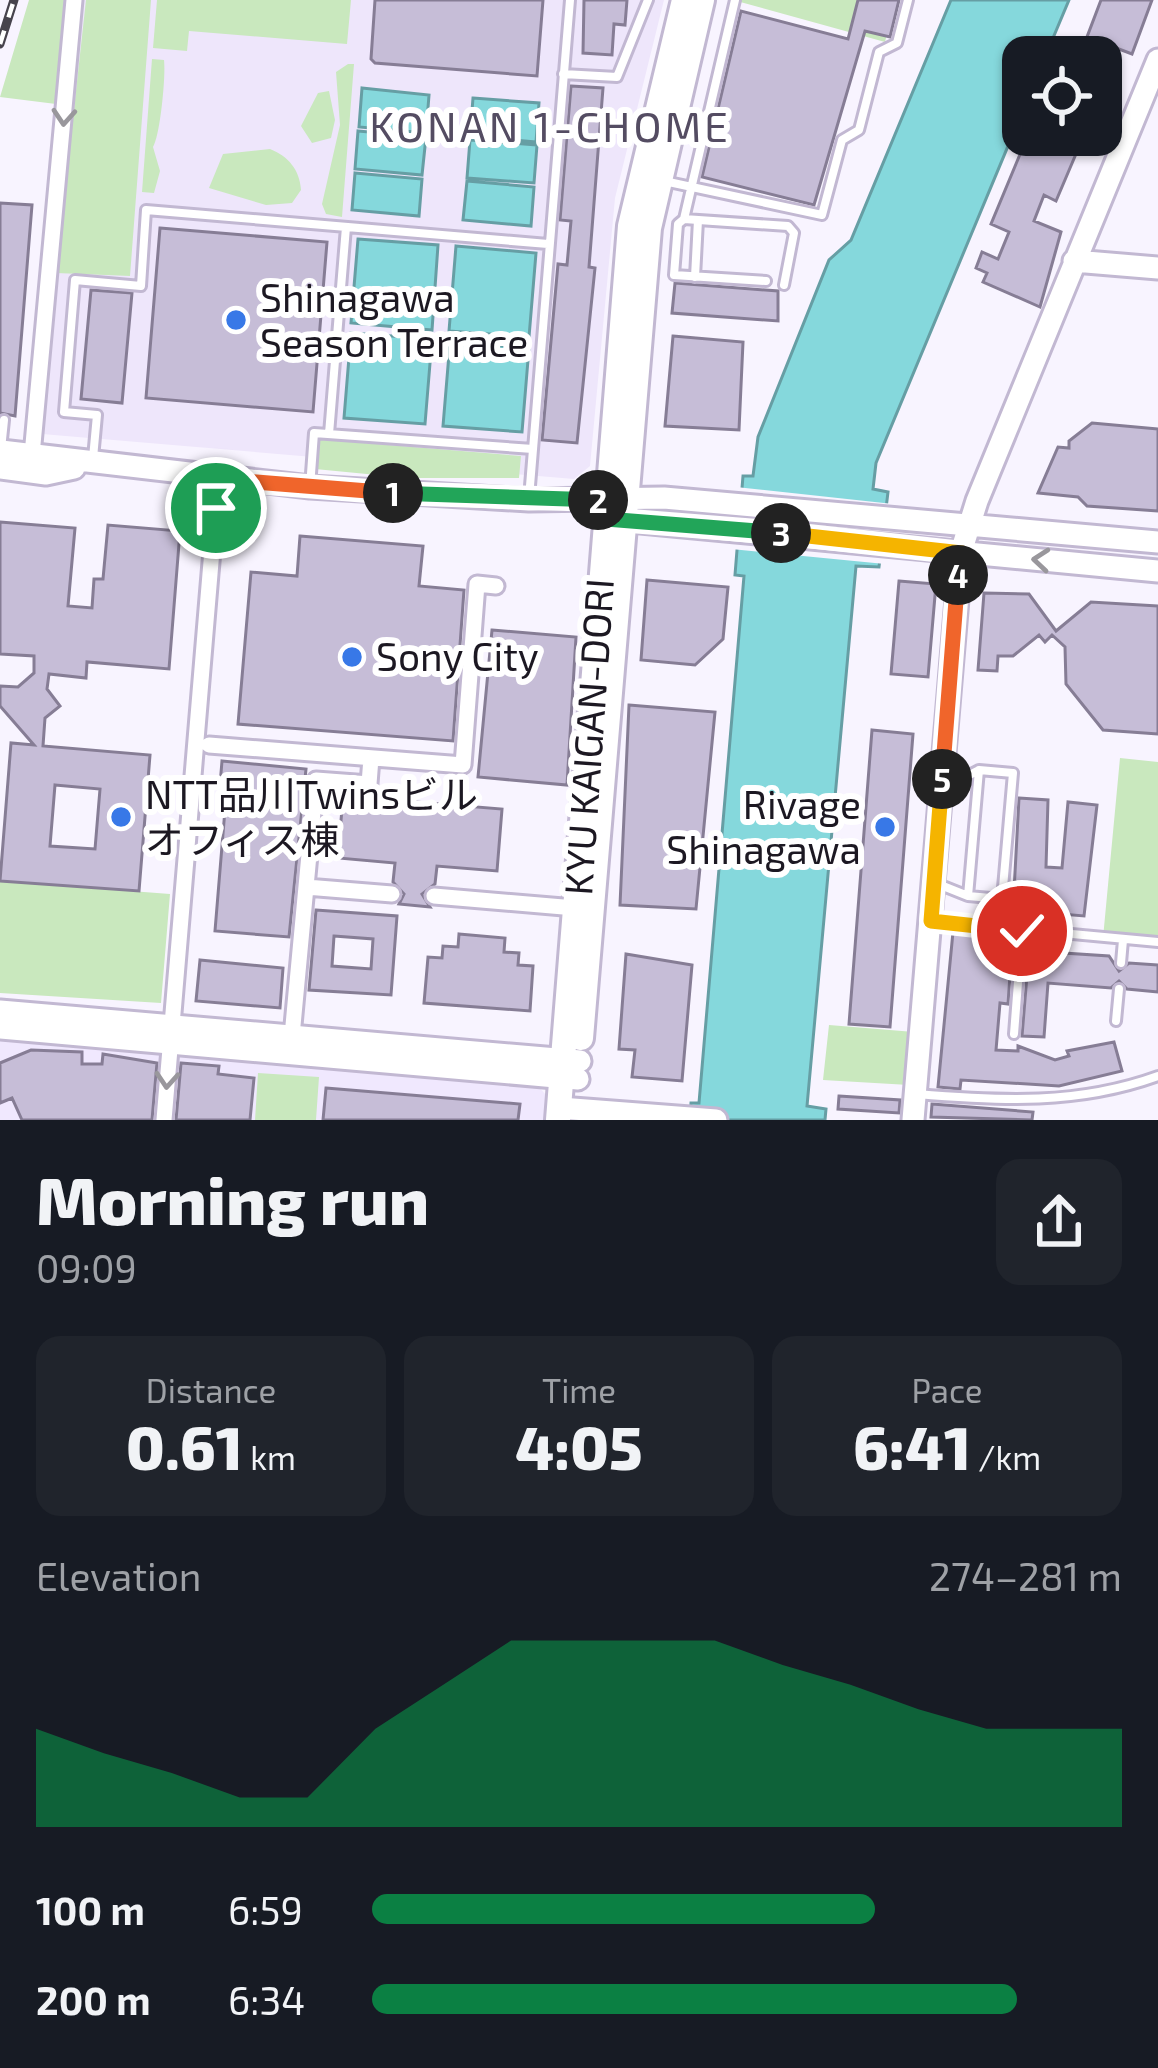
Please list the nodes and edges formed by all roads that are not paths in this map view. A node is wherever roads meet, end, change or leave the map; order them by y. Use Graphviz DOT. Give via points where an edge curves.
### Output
graph roads {
  1 [pos="74,0"];
  2 [pos="569,0"];
  3 [pos="648,0"];
  4 [pos="684,0"];
  5 [pos="702,0"];
  6 [pos="735,0"];
  7 [pos="908,0"];
  8 [pos="1158,60"];
  9 [pos="563,74"];
  10 [pos="656,179"];
  11 [pos="688,186"];
  12 [pos="684,219"];
  13 [pos="698,220"];
  14 [pos="346,227"];
  15 [pos="548,244"];
  16 [pos="1075,260"];
  17 [pos="1158,268"];
  18 [pos="695,277"];
  19 [pos="766,281"];
  20 [pos="784,285"];
  21 [pos="4,420"];
  22 [pos="329,434"];
  23 [pos="533,449"];
  24 [pos="1,451"];
  25 [pos="32,455"];
  26 [pos="92,464"];
  27 [pos="0,469"];
  28 [pos="218,479"];
  29 [pos="310,487"];
  30 [pos="529,500"];
  31 [pos="616,509"];
  32 [pos="738,517"];
  33 [pos="968,526"];
  34 [pos="1158,542"];
  35 [pos="962,553"];
  36 [pos="1158,571"];
  37 [pos="496,586"];
  38 [pos="208,745"];
  39 [pos="371,758"];
  40 [pos="979,770"];
  41 [pos="942,790"];
  42 [pos="934,882"];
  43 [pos="306,887"];
  44 [pos="392,894"];
  45 [pos="434,896"];
  46 [pos="968,896"];
  47 [pos="575,908"];
  48 [pos="931,921"];
  49 [pos="1022,931"];
  50 [pos="1124,940"];
  51 [pos="1158,942"];
  52 [pos="1121,962"];
  53 [pos="1119,989"];
  54 [pos="0,1011"];
  55 [pos="1116,1021"];
  56 [pos="0,1028"];
  57 [pos="171,1033"];
  58 [pos="1014,1034"];
  59 [pos="292,1036"];
  60 [pos="570,1069"];
  61 [pos="1158,1076"];
  62 [pos="916,1094"];
  63 [pos="565,1115"];
  64 [pos="692,1118"];
  65 [pos="164,1120"];
  66 [pos="716,1120"];
  67 [pos="913,1120"];
  1 -- 25 [label="street, one-way"];
  2 -- 9 [label="lane"];
  3 -- 9 [label="lane" via="617,77"];
  4 -- 31 [label="main road, KYU KAIGAN-DORI" via="634,199"];
  5 -- 10 [label="main road, KYU KAIGAN-DORI"];
  6 -- 11 [label="lane"];
  7 -- 11 [label="lane" via="897,43 879,52 860,130 842,140 822,215"];
  8 -- 16 [label="street"];
  9 -- 15 [label="lane"];
  10 -- 11 [label="lane"];
  10 -- 31 [label="main road, KYU KAIGAN-DORI"];
  11 -- 12 [label="lane"];
  12 -- 13 [label="lane"];
  12 -- 18 [label="lane" via="674,274"];
  13 -- 18 [label="lane"];
  13 -- 20 [label="lane" via="788,226 794,232"];
  14 -- 15 [label="lane"];
  14 -- 22 [label="lane"];
  14 -- 26 [label="lane" via="146,210 141,286 75,280 64,412 97,415"];
  15 -- 23 [label="lane"];
  16 -- 17 [label="street"];
  16 -- 33 [label="street"];
  18 -- 19 [label="lane"];
  21 -- 24 [label="lane"];
  22 -- 23 [label="lane"];
  22 -- 29 [label="lane" via="312,435"];
  23 -- 30 [label="lane"];
  24 -- 25 [label="street"];
  25 -- 26 [label="street"];
  26 -- 27 [label="street" via="46,474"];
  26 -- 28 [label="street"];
  28 -- 29 [label="street"];
  28 -- 57 [label="street"];
  29 -- 30 [label="street"];
  30 -- 31 [label="street"];
  31 -- 32 [label="street"];
  31 -- 47 [label="main road, KYU KAIGAN-DORI"];
  31 -- 60 [label="main road, KYU KAIGAN-DORI"];
  32 -- 33 [label="street"];
  32 -- 35 [label="street"];
  33 -- 34 [label="street"];
  33 -- 35 [label="street"];
  36 -- 35 [label="street, one-way"];
  35 -- 41 [label="street"];
  37 -- 39 [label="street" via="477,584 463,765"];
  38 -- 39 [label="street"];
  39 -- 43 [label="street" via="369,784 316,780"];
  40 -- 41 [label="lane"];
  40 -- 46 [label="lane"];
  40 -- 46 [label="lane" via="1012,773 1002,899"];
  41 -- 42 [label="street"];
  42 -- 46 [label="lane"];
  42 -- 48 [label="street"];
  43 -- 44 [label="street"];
  43 -- 59 [label="street"];
  45 -- 47 [label="street"];
  47 -- 60 [label="main road, KYU KAIGAN-DORI"];
  48 -- 49 [label="lane"];
  48 -- 62 [label="street"];
  49 -- 50 [label="lane"];
  49 -- 58 [label="lane"];
  50 -- 51 [label="lane"];
  50 -- 52 [label="lane"];
  53 -- 55 [label="lane"];
  54 -- 57 [label="street"];
  56 -- 57 [label="street"];
  57 -- 59 [label="street"];
  57 -- 60 [label="street"];
  57 -- 65 [label="street, one-way"];
  59 -- 60 [label="street"];
  60 -- 63 [label="main road, KYU KAIGAN-DORI"];
  61 -- 62 [label="lane" via="1038,1102"];
  62 -- 67 [label="street"];
  63 -- 64 [label="street"];
  64 -- 66 [label="street"];
}
